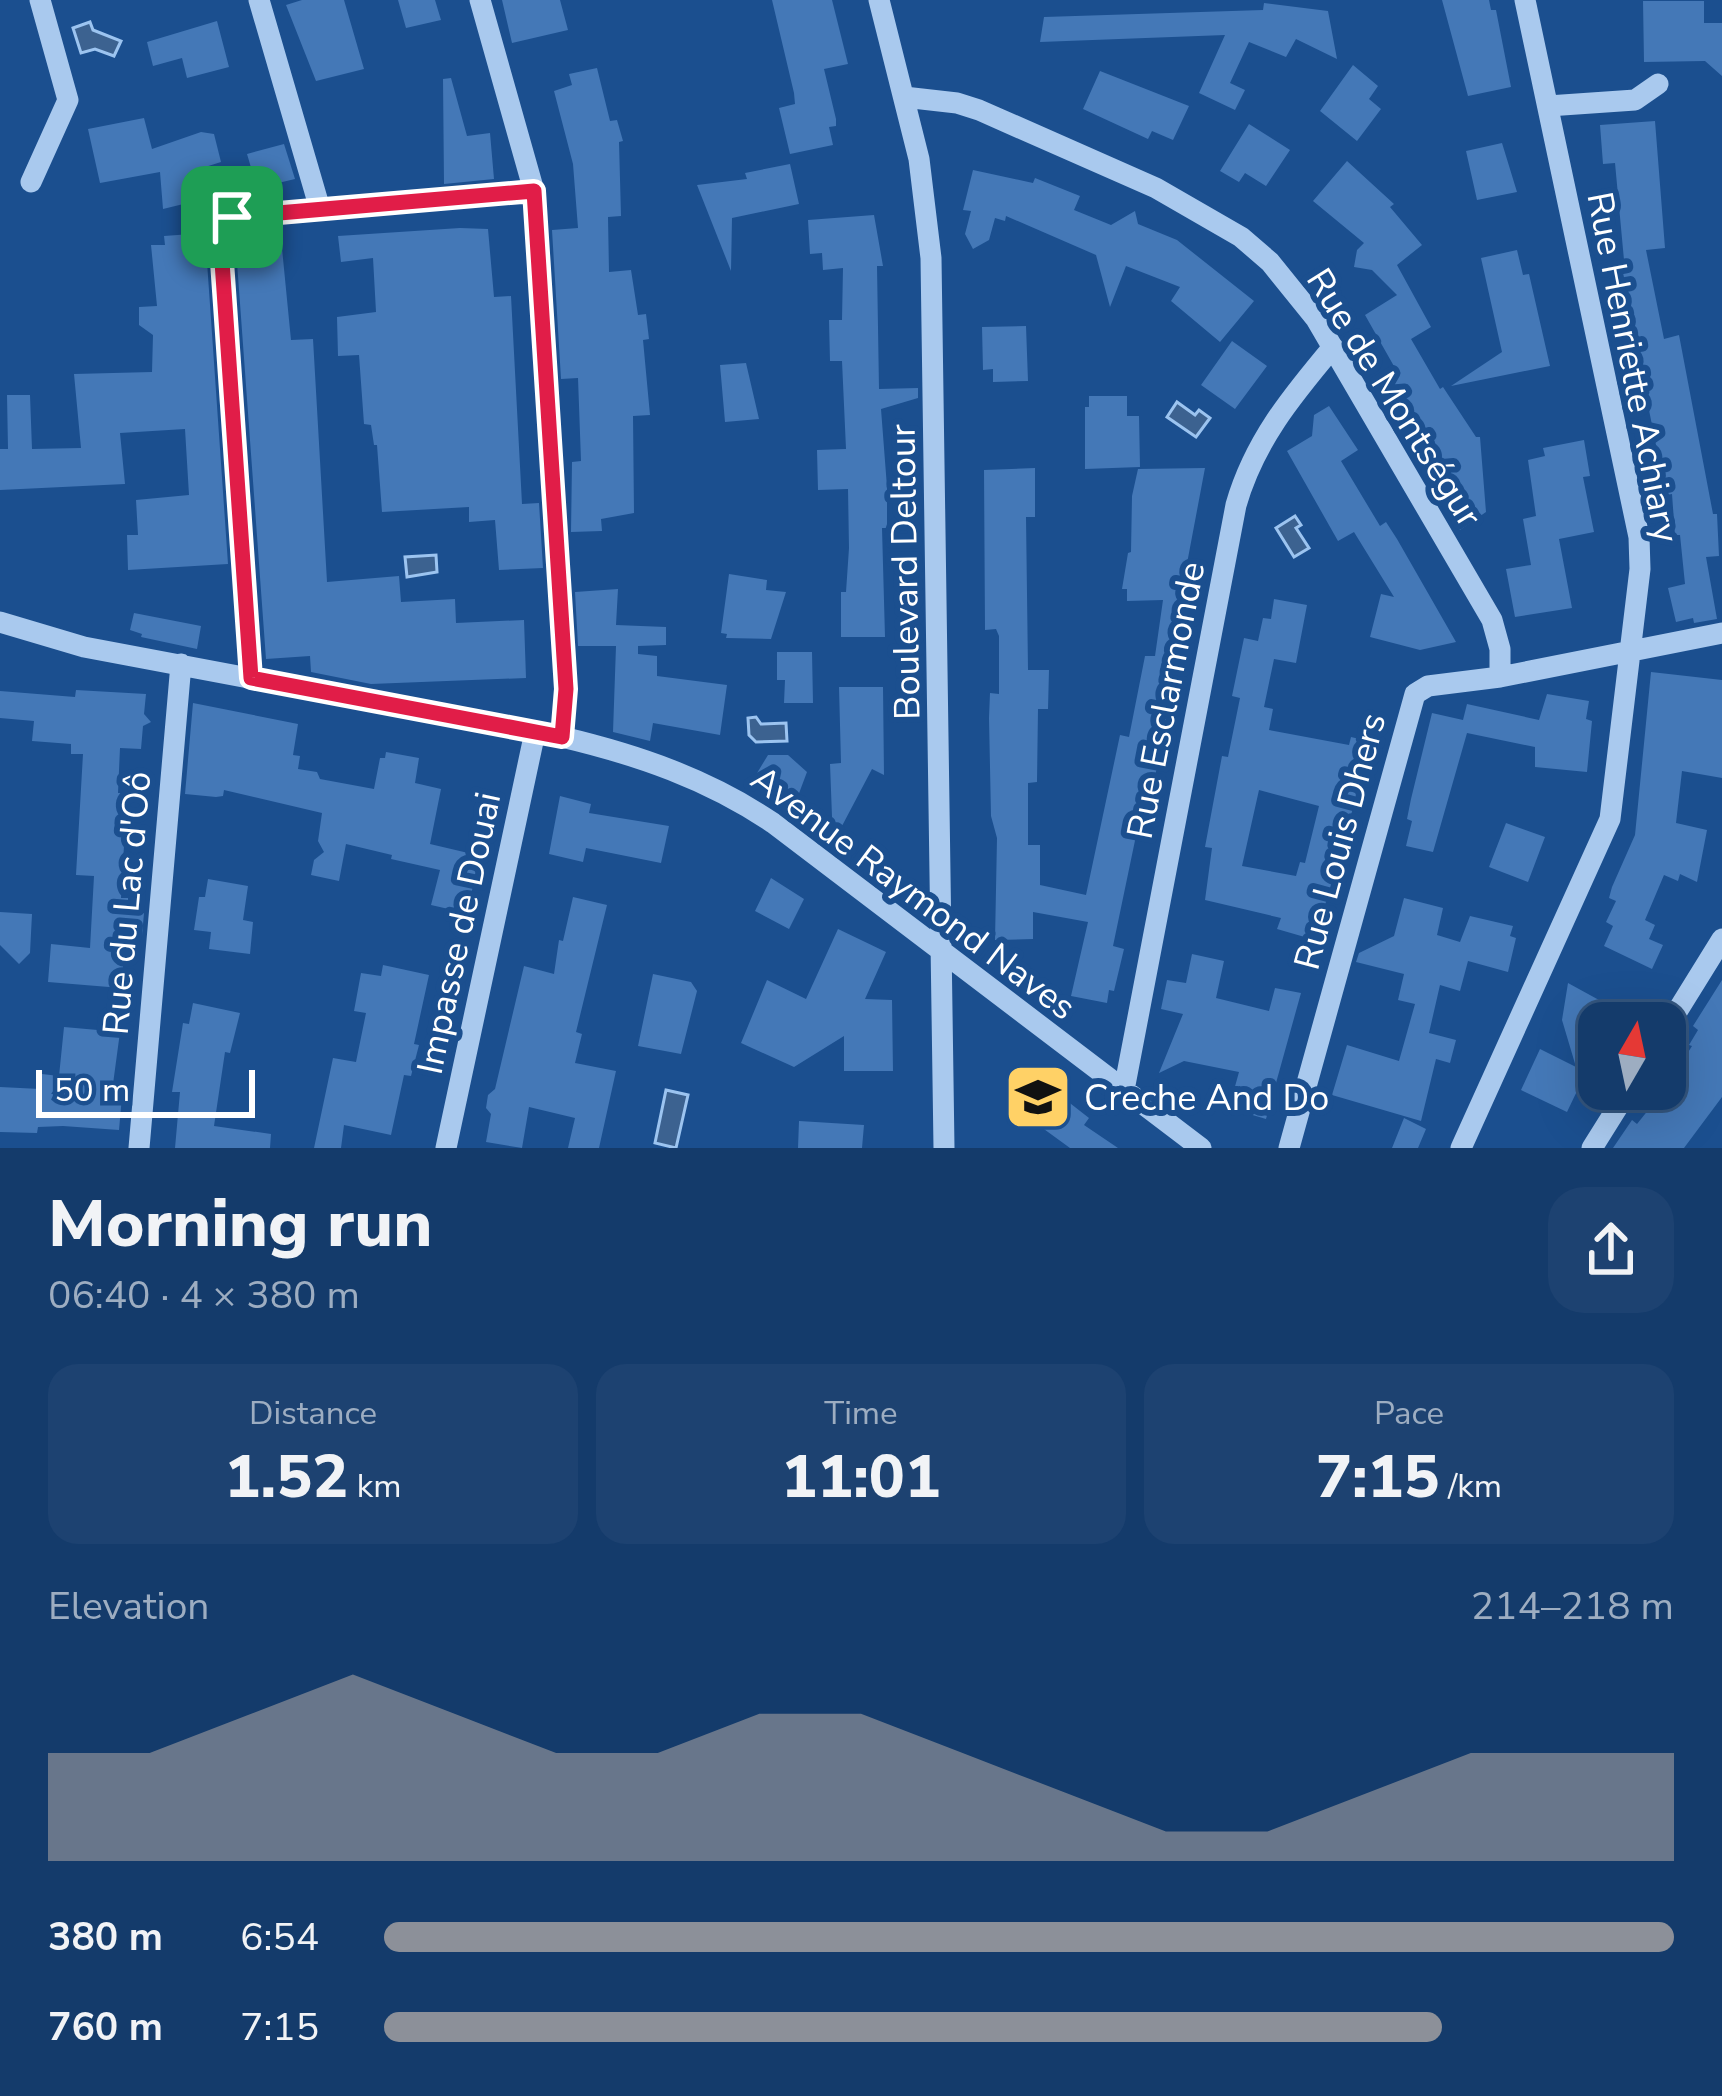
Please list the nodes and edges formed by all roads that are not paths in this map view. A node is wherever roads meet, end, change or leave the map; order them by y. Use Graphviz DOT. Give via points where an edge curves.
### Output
graph roads {
  1 [pos="40,0"];
  2 [pos="259,0"];
  3 [pos="480,0"];
  4 [pos="879,0"];
  5 [pos="1525,0"];
  6 [pos="1658,84"];
  7 [pos="904,98"];
  8 [pos="1547,106"];
  9 [pos="31,182"];
  10 [pos="534,191"];
  11 [pos="320,209"];
  12 [pos="1333,347"];
  13 [pos="0,622"];
  14 [pos="1722,633"];
  15 [pos="1630,653"];
  16 [pos="181,664"];
  17 [pos="1500,677"];
  18 [pos="251,678"];
  19 [pos="535,732"];
  20 [pos="562,737"];
  21 [pos="1722,939"];
  22 [pos="940,947"];
  23 [pos="1683,1002"];
  24 [pos="1124,1090"];
  25 [pos="1616,1110"];
  26 [pos="139,1148"];
  27 [pos="446,1148"];
  28 [pos="944,1148"];
  29 [pos="1201,1148"];
  30 [pos="1289,1148"];
  31 [pos="1461,1148"];
  32 [pos="1592,1148"];
  1 -- 9 [label="street" via="68,100"];
  2 -- 11 [label="street"];
  3 -- 10 [label="street"];
  4 -- 7 [label="street, Boulevard Deltour"];
  5 -- 8 [label="street, Rue Henriette Achiary"];
  6 -- 8 [label="street" via="1635,100"];
  7 -- 12 [label="street, Rue de Montségur" via="979,110 1203,214 1270,262"];
  7 -- 22 [label="street, Boulevard Deltour" via="931,258"];
  8 -- 15 [label="street, Rue Henriette Achiary" via="1639,536"];
  10 -- 11 [label="street"];
  10 -- 20 [label="street" via="566,689"];
  11 -- 18 [label="street" via="232,217 220,233"];
  12 -- 17 [label="street, Rue de Montségur" via="1492,620"];
  12 -- 24 [label="street, Rue Esclarmonde" via="1261,440 1236,505"];
  13 -- 16 [label="street, Avenue Raymond Naves"];
  14 -- 15 [label="street, Rue Louis Dhers"];
  15 -- 17 [label="street, Rue Louis Dhers"];
  15 -- 31 [label="street, Rue Henriette Achiary" via="1610,819"];
  16 -- 18 [label="street, Avenue Raymond Naves"];
  16 -- 26 [label="street, Rue du Lac d'Oô"];
  17 -- 30 [label="street, Rue Louis Dhers" via="1415,694"];
  18 -- 19 [label="street, Avenue Raymond Naves"];
  19 -- 20 [label="street, Avenue Raymond Naves"];
  19 -- 27 [label="street, Impasse de Douai"];
  20 -- 22 [label="street, Avenue Raymond Naves" via="659,764 738,799"];
  21 -- 23 [label="street"];
  22 -- 24 [label="street, Avenue Raymond Naves"];
  22 -- 28 [label="street, Boulevard Deltour"];
  24 -- 29 [label="street, Avenue Raymond Naves"];
  25 -- 32 [label="street"];
}
